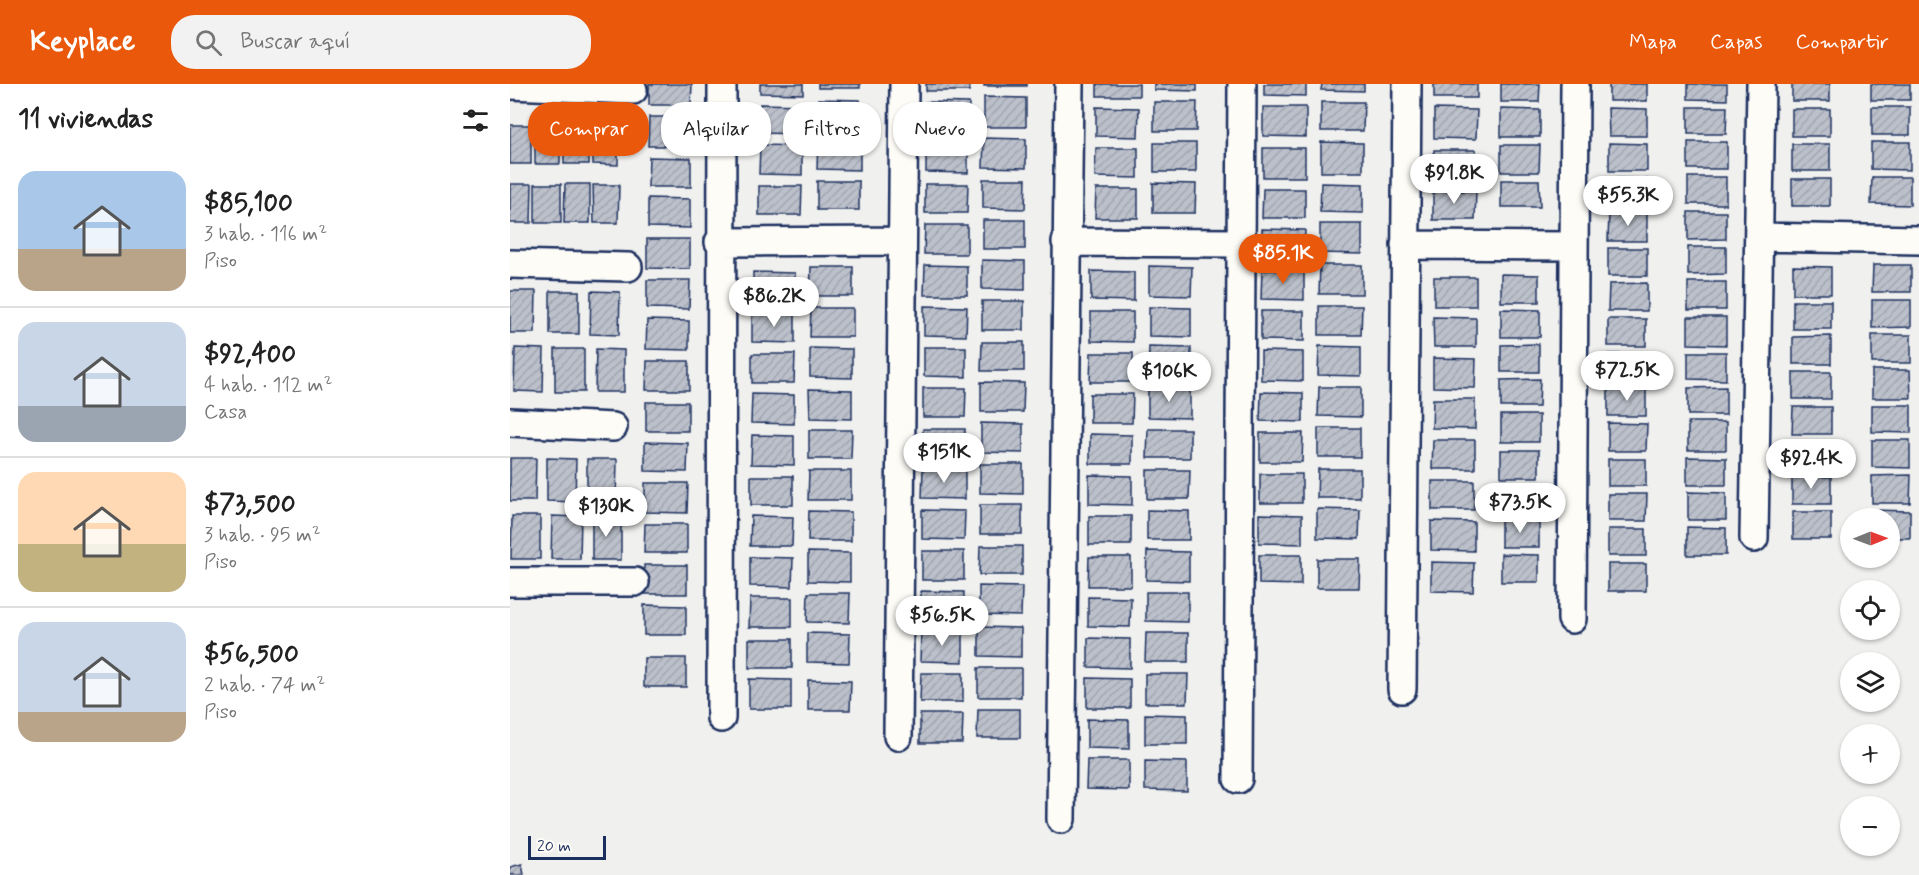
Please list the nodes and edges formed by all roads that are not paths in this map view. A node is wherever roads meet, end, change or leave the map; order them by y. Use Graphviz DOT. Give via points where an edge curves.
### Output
graph roads {
  1 [pos="722,84"];
  2 [pos="904,84"];
  3 [pos="1069,84"];
  4 [pos="1242,84"];
  5 [pos="1407,84"];
  6 [pos="1575,84"];
  7 [pos="1761,84"];
  8 [pos="510,85"];
  9 [pos="633,90"];
  10 [pos="1759,237"];
  11 [pos="1919,240"];
  12 [pos="901,241"];
  13 [pos="719,242"];
  14 [pos="1066,242"];
  15 [pos="1239,243"];
  16 [pos="1405,245"];
  17 [pos="1574,246"];
  18 [pos="510,264"];
  19 [pos="628,267"];
  20 [pos="510,422"];
  21 [pos="613,427"];
  22 [pos="1754,538"];
  23 [pos="510,582"];
  24 [pos="635,582"];
  25 [pos="1572,619"];
  26 [pos="1402,689"];
  27 [pos="721,718"];
  28 [pos="898,736"];
  29 [pos="1238,779"];
  30 [pos="1061,819"];
  1 -- 13 [label="street"];
  2 -- 12 [label="street"];
  3 -- 14 [label="street"];
  4 -- 15 [label="street"];
  5 -- 16 [label="street"];
  6 -- 17 [label="street"];
  7 -- 10 [label="street"];
  8 -- 9 [label="street"];
  10 -- 11 [label="street"];
  10 -- 22 [label="street"];
  12 -- 13 [label="street"];
  12 -- 28 [label="street"];
  13 -- 27 [label="street"];
  14 -- 15 [label="street"];
  14 -- 30 [label="street"];
  15 -- 29 [label="street"];
  16 -- 17 [label="street"];
  16 -- 26 [label="street"];
  17 -- 25 [label="street"];
  18 -- 19 [label="street"];
  20 -- 21 [label="street"];
  23 -- 24 [label="street"];
}
